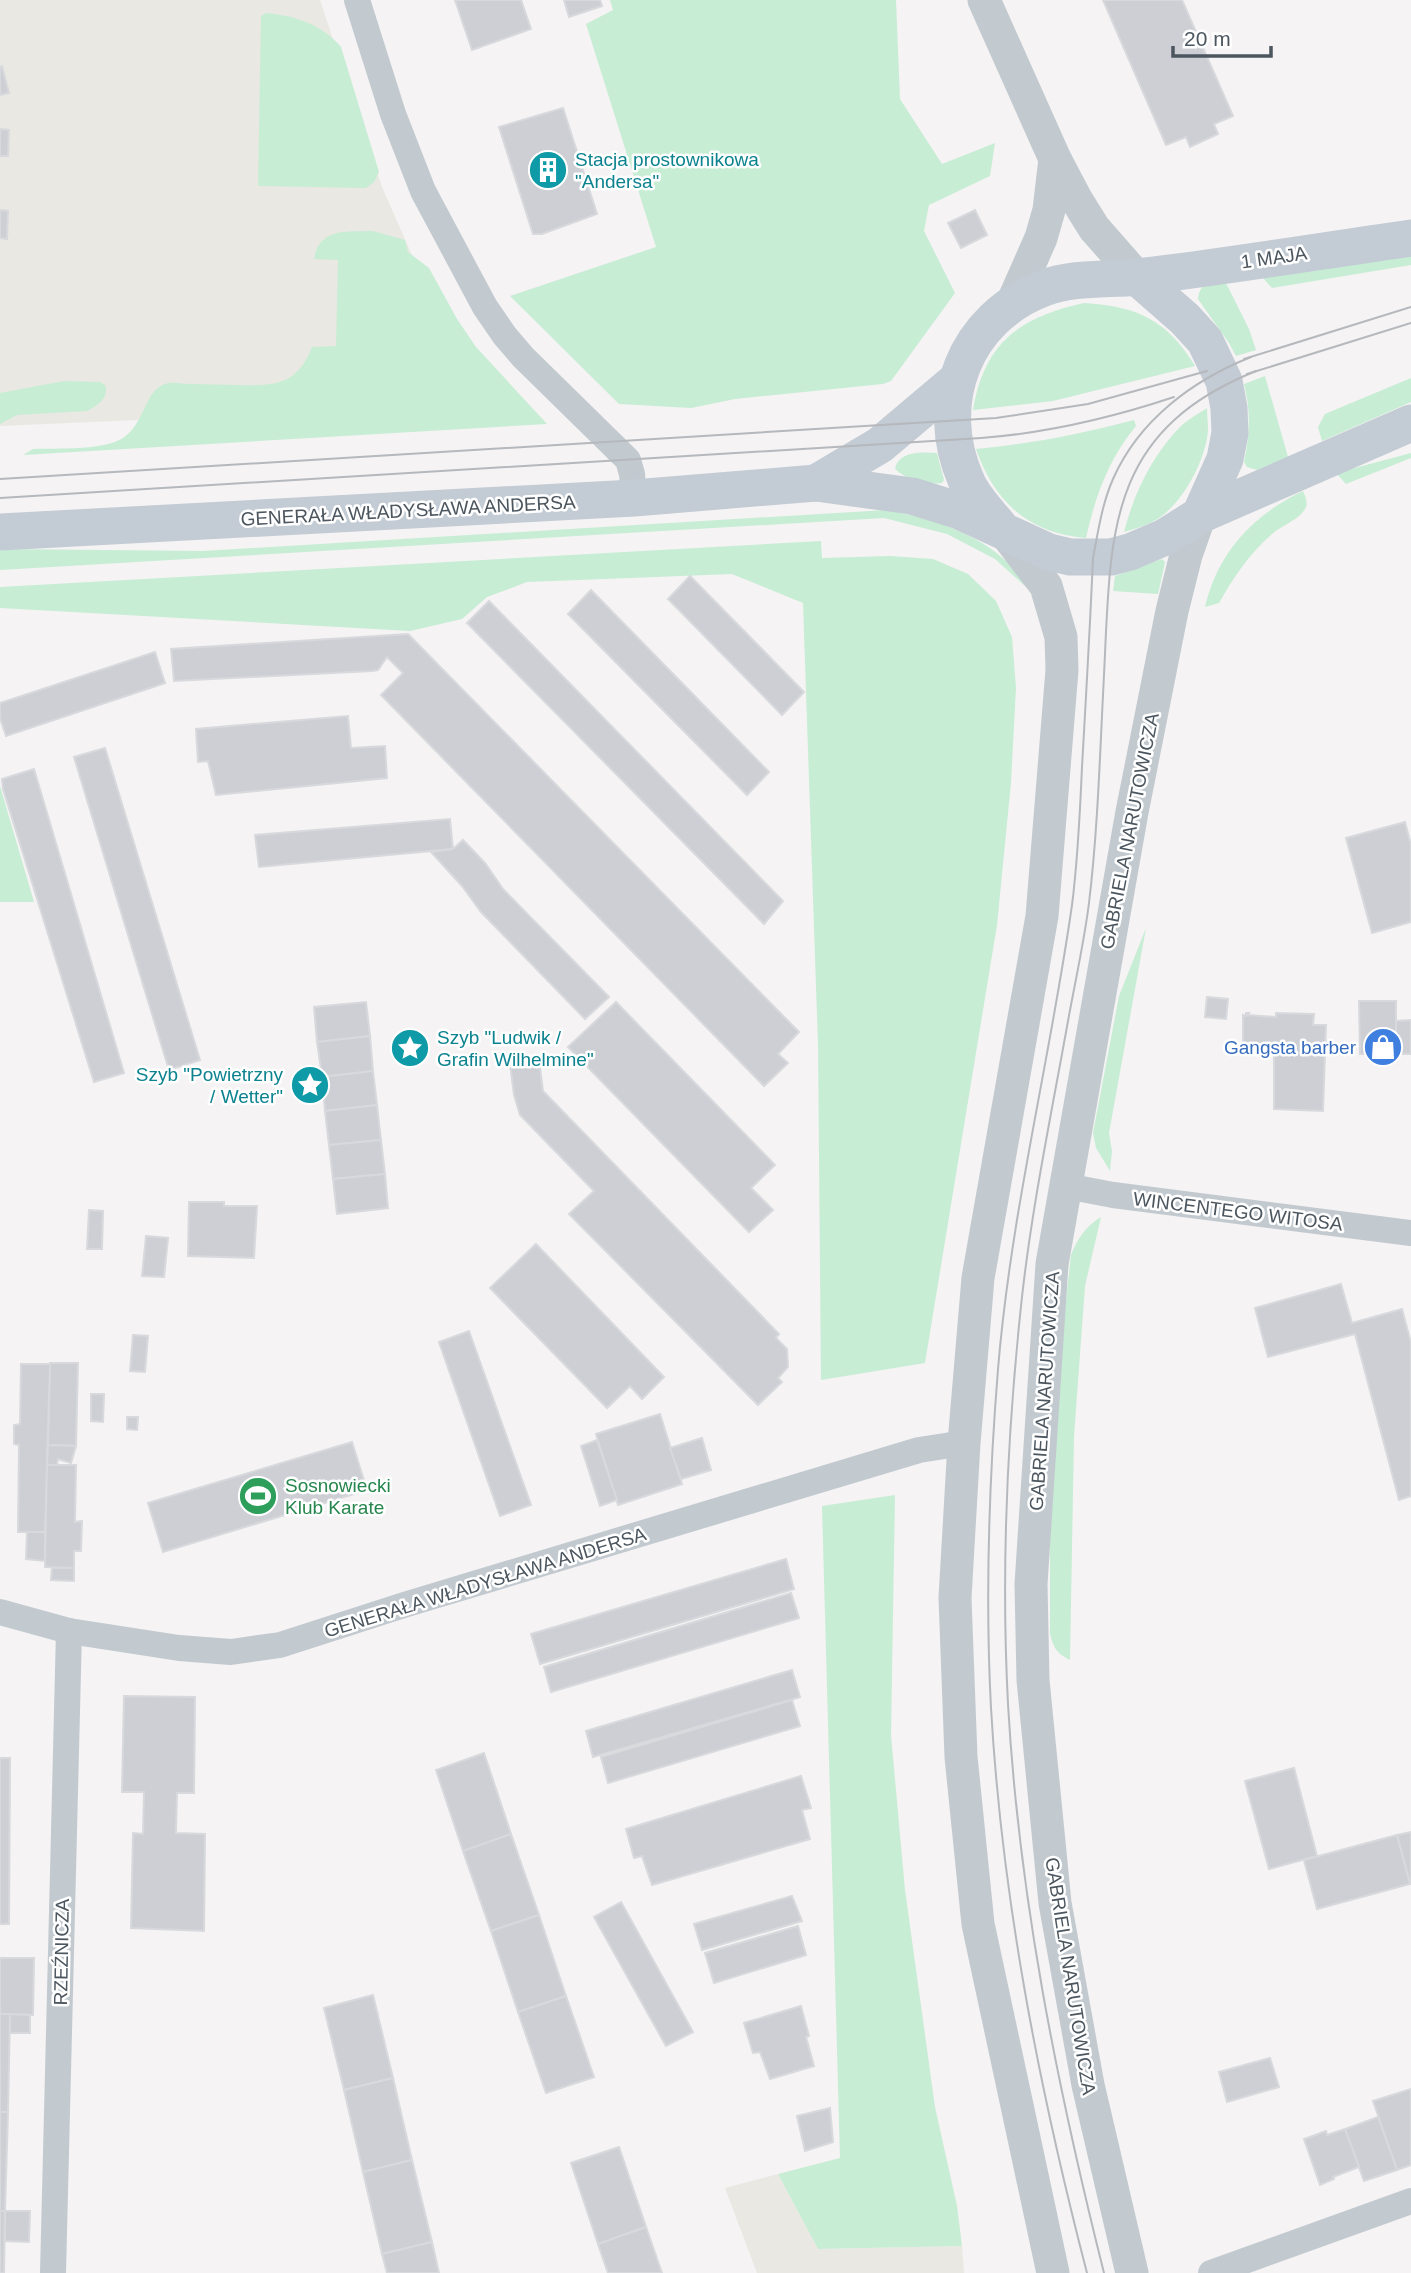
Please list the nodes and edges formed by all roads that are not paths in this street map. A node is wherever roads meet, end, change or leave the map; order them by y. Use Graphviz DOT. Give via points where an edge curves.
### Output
graph roads {
  1 [pos="357,0"];
  2 [pos="984,0"];
  3 [pos="1055,159"];
  4 [pos="1411,238"];
  5 [pos="1137,277"];
  6 [pos="1011,306"];
  7 [pos="957,380"];
  8 [pos="1411,423"];
  9 [pos="816,483"];
  10 [pos="634,498"];
  11 [pos="1200,515"];
  12 [pos="1003,530"];
  13 [pos="0,532"];
  14 [pos="1066,1186"];
  15 [pos="1411,1233"];
  16 [pos="964,1443"];
  17 [pos="0,1612"];
  18 [pos="69,1631"];
  19 [pos="1411,2201"];
  20 [pos="53,2273"];
  21 [pos="1053,2273"];
  22 [pos="1132,2273"];
  23 [pos="1211,2273"];
  1 -- 10 [label="street" via="423,191 474,288 523,357 628,460"];
  2 -- 3 [label="street"];
  3 -- 5 [label="street" via="1094,228"];
  3 -- 6 [label="street" via="1041,238"];
  4 -- 5 [label="main road, 1 MAJA"];
  5 -- 6 [label="main road, 1 MAJA" via="1090,279 1045,288"];
  5 -- 11 [label="main road" via="1205,341 1225,384 1230,433 1222,468"];
  6 -- 7 [label="main road, 1 MAJA" via="977,338"];
  7 -- 9 [label="main road, GENERAŁA WŁADYSŁAWA ANDERSA" via="880,445"];
  7 -- 12 [label="main road" via="952,421 959,462 966,482"];
  8 -- 11 [label="main road"];
  9 -- 10 [label="main road, GENERAŁA WŁADYSŁAWA ANDERSA"];
  9 -- 12 [label="main road, GENERAŁA WŁADYSŁAWA ANDERSA" via="912,496"];
  10 -- 13 [label="main road, GENERAŁA WŁADYSŁAWA ANDERSA"];
  11 -- 12 [label="main road, GENERAŁA WŁADYSŁAWA ANDERSA" via="1157,541 1111,557 1070,557"];
  11 -- 14 [label="street, GABRIELA NARUTOWICZA" via="1171,611"];
  12 -- 16 [label="street" via="1046,586 1061,638 1062,670 1041,916 978,1278"];
  14 -- 15 [label="street, WINCENTEGO WITOSA"];
  14 -- 22 [label="street, GABRIELA NARUTOWICZA" via="1052,1264 1032,1557 1033,1680 1055,1903 1088,2085"];
  16 -- 18 [label="street, GENERAŁA WŁADYSŁAWA ANDERSA" via="919,1450 280,1645 231,1652"];
  16 -- 21 [label="street" via="955,1598 961,1757 978,1924"];
  17 -- 18 [label="street, GENERAŁA WŁADYSŁAWA ANDERSA"];
  18 -- 20 [label="street, RZEŹNICZA"];
  19 -- 23 [label="street"];
}
